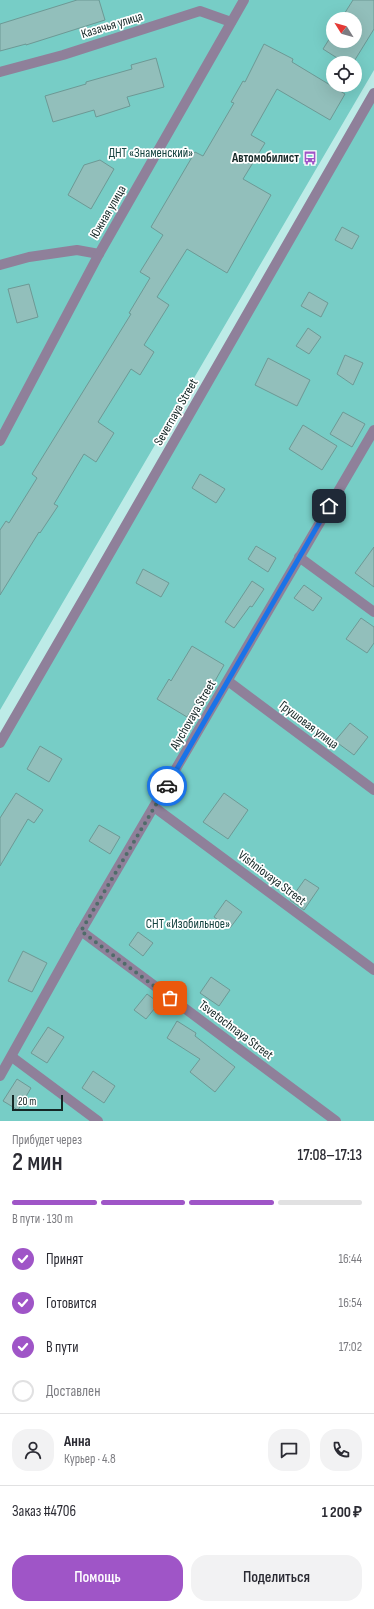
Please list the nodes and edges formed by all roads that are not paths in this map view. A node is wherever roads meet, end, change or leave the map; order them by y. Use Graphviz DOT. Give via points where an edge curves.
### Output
graph roads {
  1 [pos="244,0"];
  2 [pos="231,22"];
  3 [pos="0,72"];
  4 [pos="374,93"];
  5 [pos="99,254"];
  6 [pos="0,265"];
  7 [pos="374,431"];
  8 [pos="0,441"];
  9 [pos="299,557"];
  10 [pos="374,612"];
  11 [pos="228,681"];
  12 [pos="0,743"];
  13 [pos="374,790"];
  14 [pos="154,807"];
  15 [pos="81,931"];
  16 [pos="374,970"];
  17 [pos="12,1056"];
  18 [pos="0,1076"];
  19 [pos="98,1121"];
  20 [pos="336,1121"];
  1 -- 2 [label="street, Южная улица"];
  2 -- 3 [label="street, Казачья улица" via="200,11 63,55"];
  2 -- 5 [label="street, Южная улица"];
  4 -- 12 [label="street, Severnaya Street"];
  5 -- 6 [label="street" via="78,250 29,257"];
  5 -- 8 [label="street, Южная улица"];
  7 -- 9 [label="street, Alychovaya Street"];
  9 -- 10 [label="street"];
  9 -- 11 [label="street, Alychovaya Street"];
  11 -- 13 [label="street, Грушовая улица"];
  11 -- 14 [label="street, Alychovaya Street"];
  14 -- 15 [label="street, Alychovaya Street"];
  14 -- 16 [label="street, Vishniovaya Street"];
  15 -- 17 [label="street, Alychovaya Street"];
  15 -- 20 [label="street, Tsvetochnaya Street"];
  17 -- 18 [label="street, Alychovaya Street"];
  17 -- 19 [label="street"];
}
